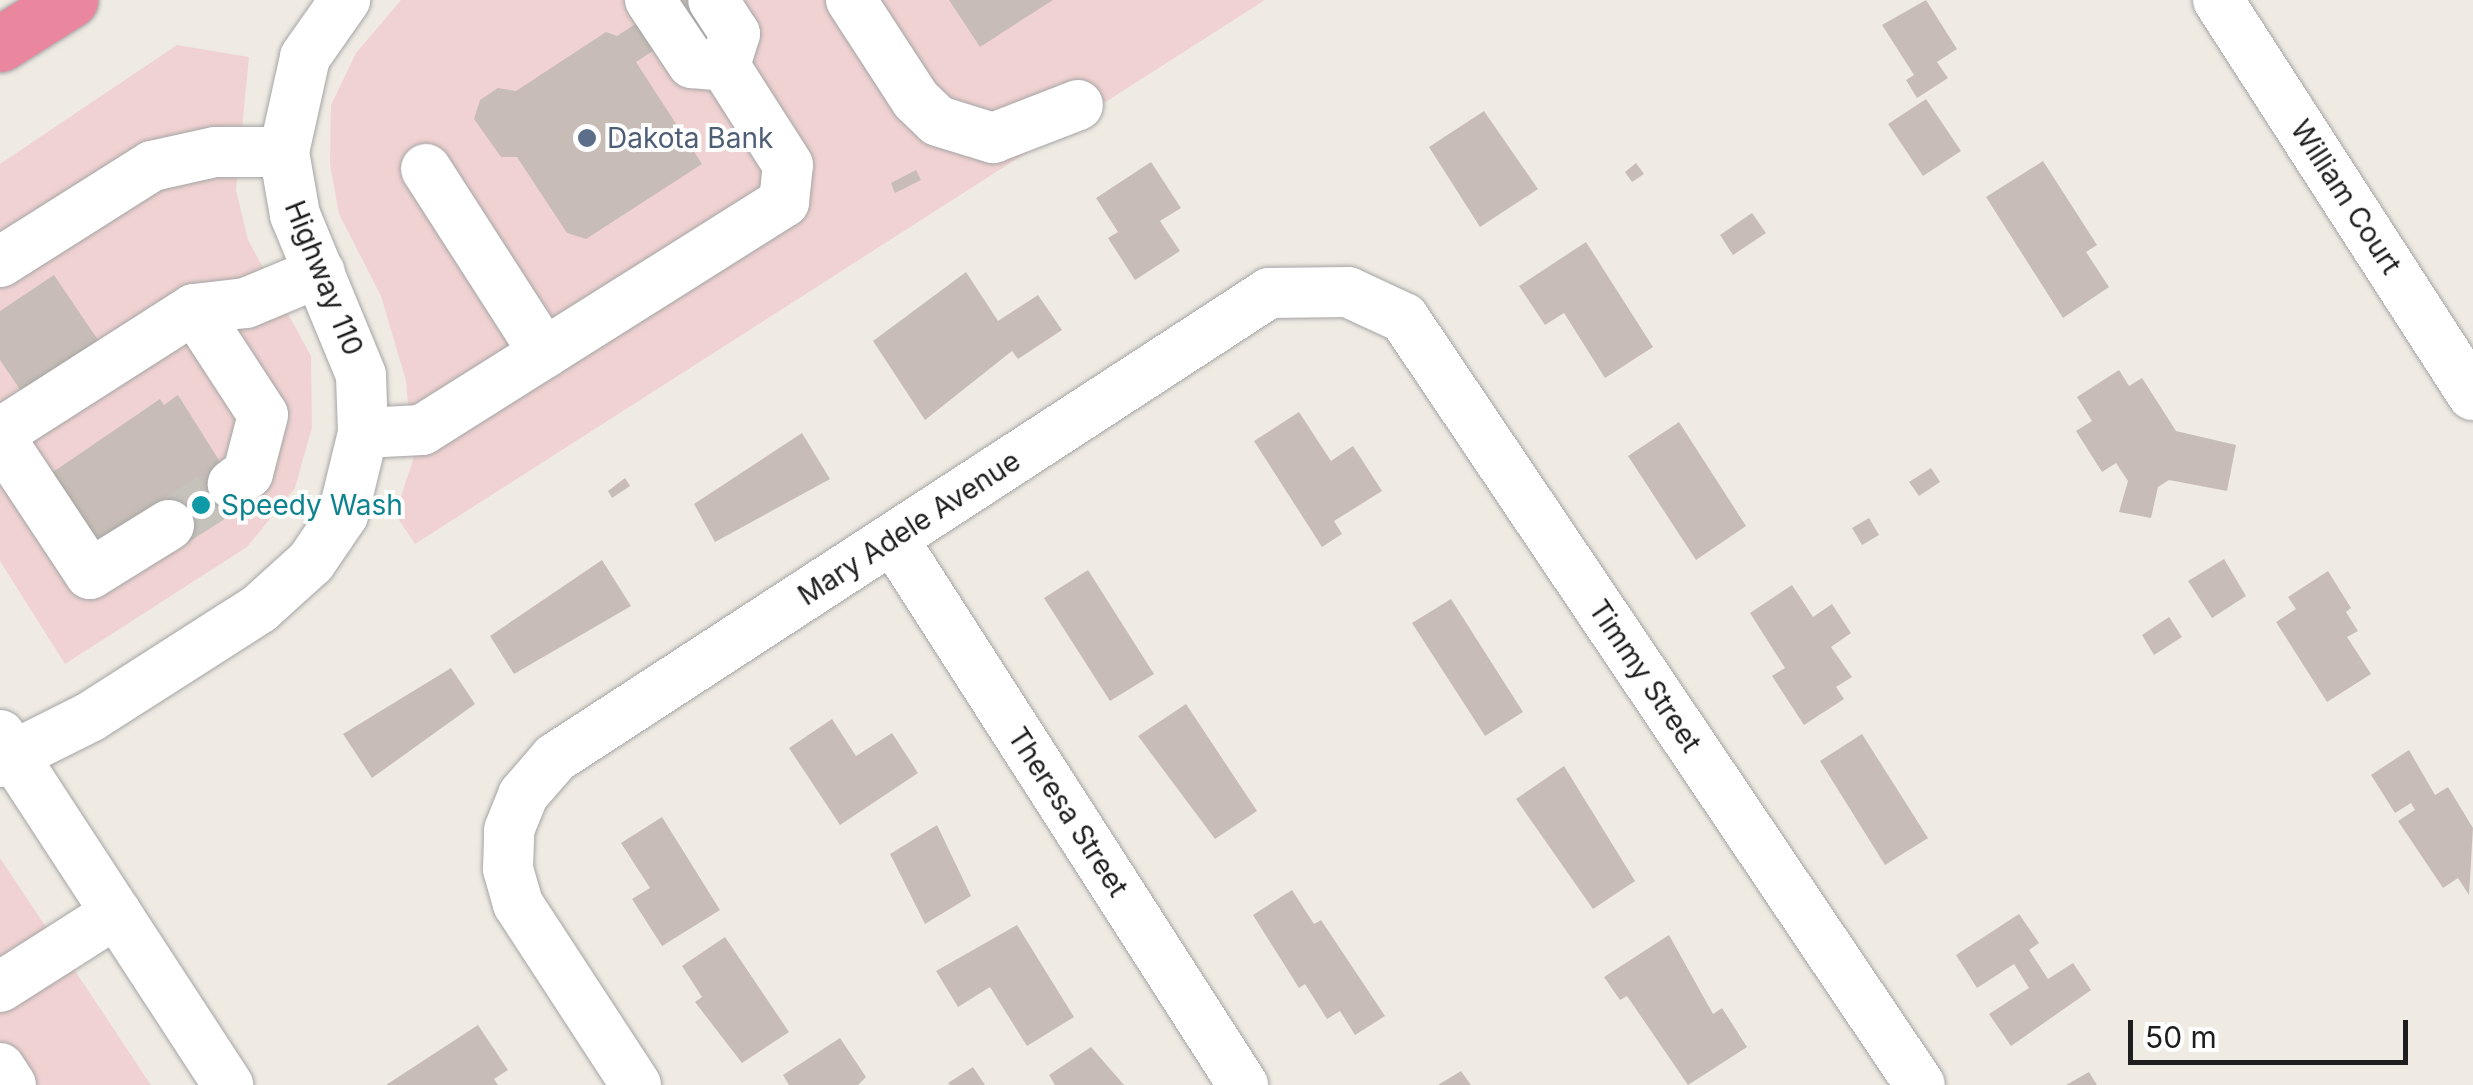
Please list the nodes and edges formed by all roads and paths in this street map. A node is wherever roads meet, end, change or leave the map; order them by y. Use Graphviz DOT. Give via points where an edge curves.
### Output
graph roads {
  1 [pos="70,0"];
  2 [pos="345,0"];
  3 [pos="650,0"];
  4 [pos="713,0"];
  5 [pos="852,0"];
  6 [pos="2218,0"];
  7 [pos="0,44"];
  8 [pos="726,66"];
  9 [pos="1078,105"];
  10 [pos="284,152"];
  11 [pos="426,169"];
  12 [pos="0,262"];
  13 [pos="320,272"];
  14 [pos="1348,292"];
  15 [pos="194,309"];
  16 [pos="544,353"];
  17 [pos="2473,395"];
  18 [pos="363,433"];
  19 [pos="0,436"];
  20 [pos="233,484"];
  21 [pos="169,525"];
  22 [pos="892,539"];
  23 [pos="4,750"];
  24 [pos="116,913"];
  25 [pos="0,987"];
  26 [pos="0,1068"];
  27 [pos="11,1085"];
  28 [pos="228,1085"];
  29 [pos="636,1085"];
  30 [pos="1243,1085"];
  31 [pos="1920,1085"];
  1 -- 7 [label="highway"];
  2 -- 10 [label="street, Highway 110" via="305,57"];
  3 -- 8 [label="street" via="692,63"];
  4 -- 8 [label="street" via="735,34"];
  5 -- 9 [label="street" via="916,100 938,122 992,138"];
  6 -- 17 [label="street, William Court"];
  8 -- 16 [label="street" via="788,166 784,202"];
  10 -- 12 [label="street" via="215,152 152,166"];
  10 -- 13 [label="street, Highway 110" via="295,215"];
  11 -- 16 [label="street"];
  13 -- 15 [label="street" via="246,303"];
  13 -- 18 [label="street, Highway 110" via="354,348"];
  14 -- 22 [label="street, Mary Adele Avenue" via="1269,293"];
  14 -- 31 [label="street, Timmy Street" via="1404,318"];
  15 -- 19 [label="street"];
  15 -- 20 [label="street" via="262,415 253,462"];
  16 -- 18 [label="street" via="422,430"];
  18 -- 23 [label="street, Highway 110" via="343,515 296,579 90,717"];
  19 -- 21 [label="street" via="90,574"];
  22 -- 29 [label="street, Mary Adele Avenue" via="555,758 522,794 509,830 508,868 518,904"];
  22 -- 30 [label="street, Theresa Street"];
  23 -- 24 [label="street"];
  24 -- 25 [label="street"];
  24 -- 28 [label="street"];
  26 -- 27 [label="street"];
}
